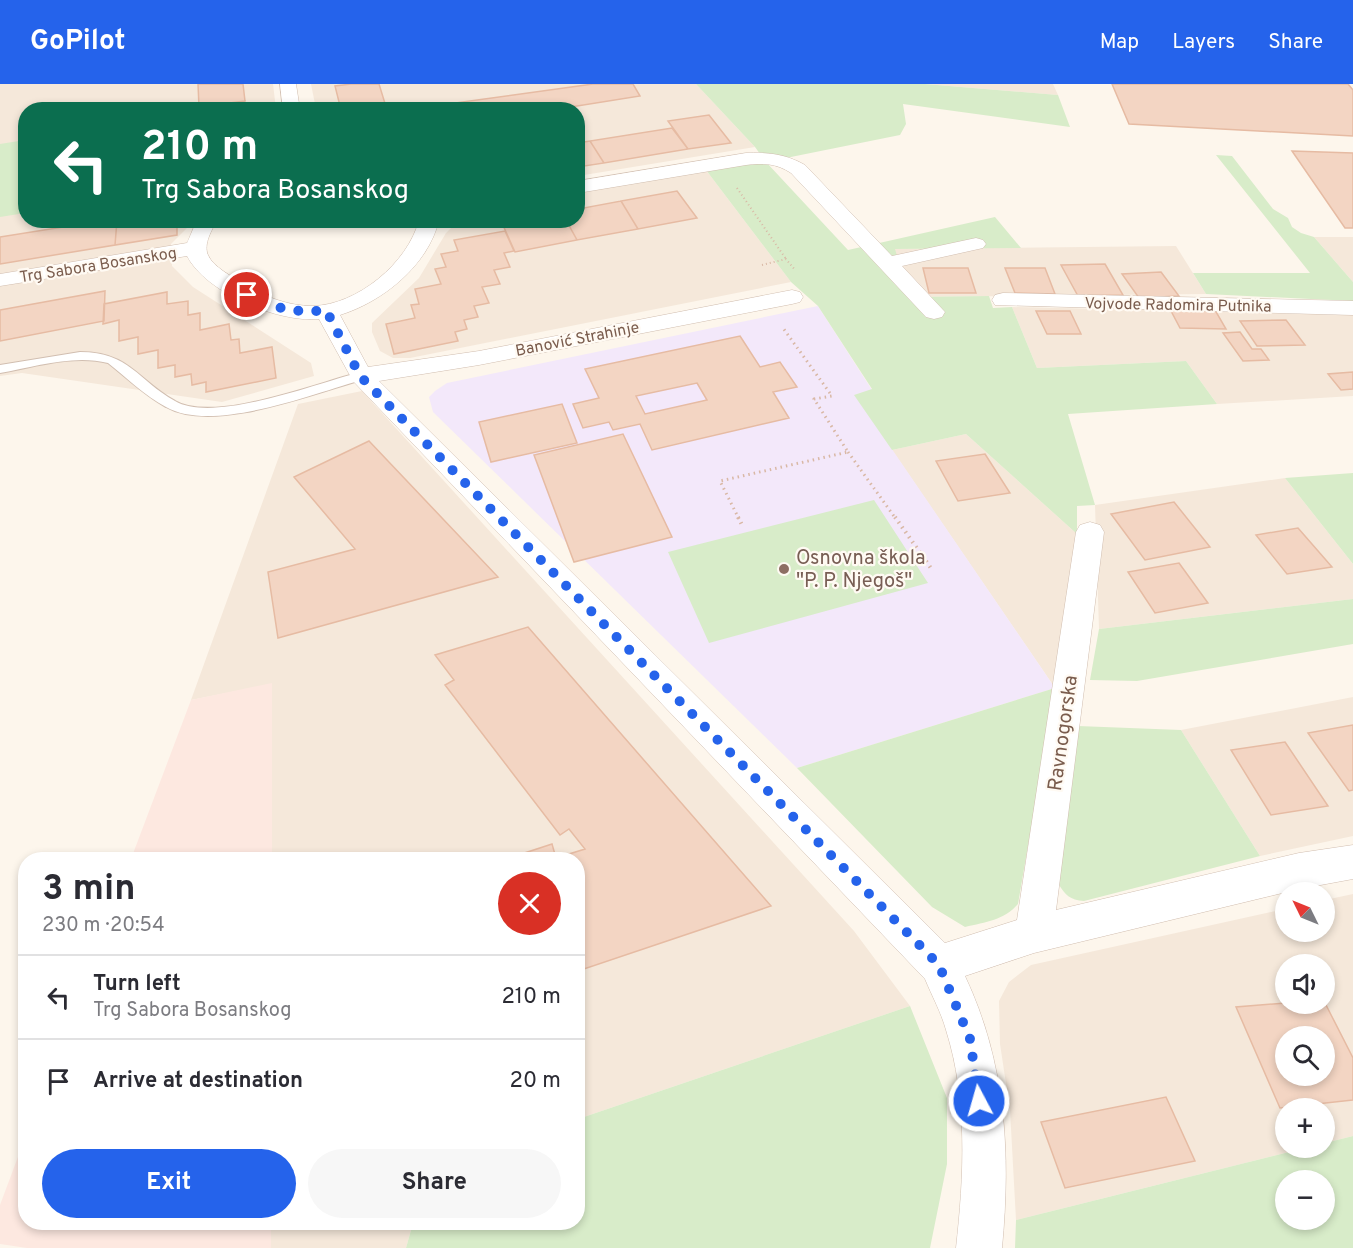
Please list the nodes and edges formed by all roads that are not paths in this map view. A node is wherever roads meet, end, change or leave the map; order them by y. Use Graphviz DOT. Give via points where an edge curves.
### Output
graph roads {
  1 [pos="288,84"];
  2 [pos="291,102"];
  3 [pos="585,186"];
  4 [pos="204,228"];
  5 [pos="425,228"];
  6 [pos="976,244"];
  7 [pos="196,248"];
  8 [pos="887,263"];
  9 [pos="0,280"];
  10 [pos="792,297"];
  11 [pos="1003,300"];
  12 [pos="1353,308"];
  13 [pos="326,310"];
  14 [pos="934,312"];
  15 [pos="0,369"];
  16 [pos="360,376"];
  17 [pos="1090,532"];
  18 [pos="1353,862"];
  19 [pos="1034,934"];
  20 [pos="939,965"];
  21 [pos="978,1248"];
  1 -- 2 [label="street"];
  3 -- 8 [label="street" via="746,159 768,157 787,161"];
  4 -- 7 [label="street, Trg Sabora Bosanskog"];
  5 -- 13 [label="street, Trg Sabora Bosanskog" via="404,267 387,282 349,304"];
  6 -- 8 [label="street"];
  7 -- 9 [label="street, Trg Sabora Bosanskog"];
  7 -- 13 [label="street, Trg Sabora Bosanskog" via="203,264 236,290 300,312"];
  8 -- 14 [label="street"];
  10 -- 16 [label="street, Banović Strahinje" via="479,358"];
  11 -- 12 [label="street, Vojvode Radomira Putnika"];
  13 -- 16 [label="street"];
  15 -- 16 [label="lane" via="97,356 112,360 171,405 198,413 243,409"];
  16 -- 20 [label="street"];
  17 -- 19 [label="street, Ravnogorska"];
  18 -- 19 [label="street" via="1299,871"];
  19 -- 20 [label="street"];
  20 -- 21 [label="street" via="970,1039 978,1080 984,1207"];
}
